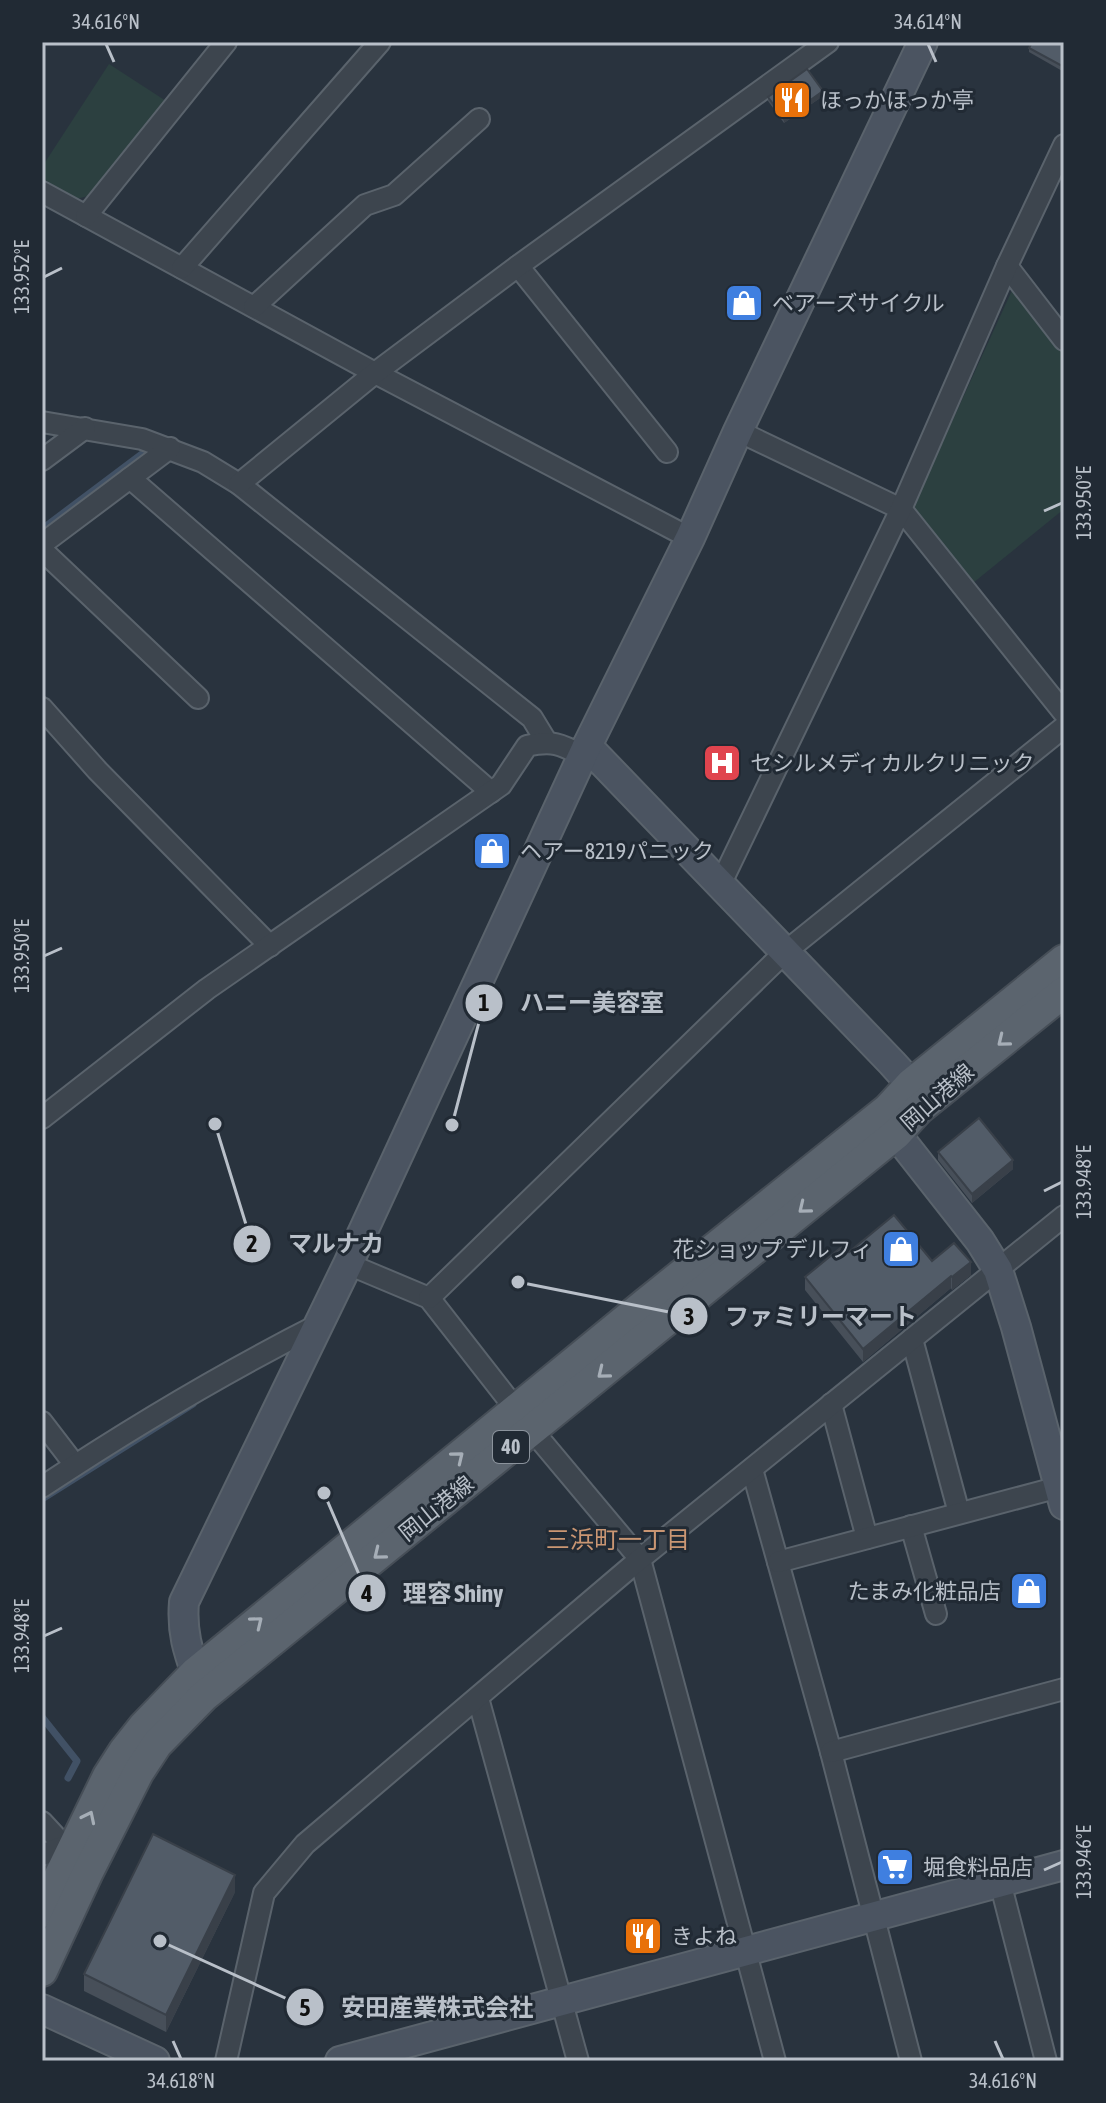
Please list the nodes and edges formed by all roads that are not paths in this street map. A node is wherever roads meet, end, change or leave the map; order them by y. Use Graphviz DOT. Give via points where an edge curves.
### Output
graph roads {
  1 [pos="380,42"];
  2 [pos="828,42"];
  3 [pos="923,42"];
  4 [pos="217,45"];
  5 [pos="479,119"];
  6 [pos="1064,145"];
  7 [pos="42,192"];
  8 [pos="86,216"];
  9 [pos="518,266"];
  10 [pos="1007,266"];
  11 [pos="182,268"];
  12 [pos="254,307"];
  13 [pos="1064,340"];
  14 [pos="375,373"];
  15 [pos="42,422"];
  16 [pos="85,428"];
  17 [pos="738,431"];
  18 [pos="170,448"];
  19 [pos="667,452"];
  20 [pos="42,460"];
  21 [pos="130,478"];
  22 [pos="239,484"];
  23 [pos="901,509"];
  24 [pos="690,538"];
  25 [pos="42,547"];
  26 [pos="198,698"];
  27 [pos="42,708"];
  28 [pos="1064,713"];
  29 [pos="1064,727"];
  30 [pos="546,741"];
  31 [pos="585,751"];
  32 [pos="491,792"];
  33 [pos="720,885"];
  34 [pos="270,946"];
  35 [pos="785,952"];
  36 [pos="1064,960"];
  37 [pos="1064,992"];
  38 [pos="915,1097"];
  39 [pos="42,1118"];
  40 [pos="892,1121"];
  41 [pos="1064,1216"];
  42 [pos="348,1264"];
  43 [pos="998,1270"];
  44 [pos="429,1298"];
  45 [pos="318,1325"];
  46 [pos="912,1339"];
  47 [pos="831,1404"];
  48 [pos="524,1420"];
  49 [pos="42,1422"];
  50 [pos="75,1465"];
  51 [pos="752,1469"];
  52 [pos="1061,1486"];
  53 [pos="42,1487"];
  54 [pos="959,1513"];
  55 [pos="911,1526"];
  56 [pos="867,1538"];
  57 [pos="640,1559"];
  58 [pos="778,1562"];
  59 [pos="936,1614"];
  60 [pos="200,1684"];
  61 [pos="1064,1689"];
  62 [pos="478,1698"];
  63 [pos="831,1752"];
  64 [pos="42,1822"];
  65 [pos="66,1857"];
  66 [pos="1064,1865"];
  67 [pos="1000,1882"];
  68 [pos="42,1912"];
  69 [pos="873,1917"];
  70 [pos="745,1952"];
  71 [pos="42,1971"];
  72 [pos="562,2001"];
  73 [pos="42,2009"];
  74 [pos="377,2056"];
  75 [pos="155,2061"];
  76 [pos="226,2061"];
  77 [pos="340,2061"];
  78 [pos="578,2061"];
  79 [pos="775,2061"];
  80 [pos="911,2061"];
  81 [pos="1046,2061"];
  1 -- 11 [label="street"];
  2 -- 9 [label="street"];
  3 -- 17 [label="street"];
  4 -- 8 [label="street"];
  5 -- 12 [label="street" via="394,195 365,205"];
  6 -- 10 [label="street"];
  7 -- 8 [label="street"];
  8 -- 11 [label="street"];
  9 -- 14 [label="street"];
  9 -- 19 [label="street"];
  10 -- 13 [label="street"];
  10 -- 23 [label="street"];
  11 -- 12 [label="street"];
  12 -- 14 [label="street"];
  14 -- 22 [label="street"];
  14 -- 24 [label="street"];
  15 -- 16 [label="street"];
  16 -- 18 [label="street"];
  16 -- 20 [label="street"];
  17 -- 23 [label="street"];
  17 -- 24 [label="street"];
  18 -- 21 [label="street"];
  18 -- 22 [label="street"];
  21 -- 25 [label="street"];
  21 -- 32 [label="street"];
  22 -- 30 [label="street" via="532,718"];
  23 -- 28 [label="street"];
  23 -- 33 [label="street"];
  24 -- 31 [label="street"];
  25 -- 26 [label="street"];
  27 -- 34 [label="street"];
  29 -- 35 [label="street"];
  30 -- 31 [label="street"];
  30 -- 32 [label="street" via="527,746"];
  31 -- 33 [label="street"];
  31 -- 42 [label="street"];
  32 -- 34 [label="street"];
  33 -- 35 [label="street"];
  34 -- 39 [label="street"];
  35 -- 38 [label="street"];
  35 -- 44 [label="street"];
  36 -- 38 [label="main road, 岡山港線 / 40"];
  37 -- 38 [label="main road, 岡山港線 / 40, one-way"];
  38 -- 40 [label="main road, 岡山港線 / 40"];
  40 -- 43 [label="street"];
  40 -- 48 [label="main road, 岡山港線 / 40"];
  41 -- 43 [label="street"];
  42 -- 44 [label="street"];
  42 -- 45 [label="street"];
  43 -- 46 [label="street"];
  43 -- 52 [label="street"];
  44 -- 48 [label="street"];
  45 -- 50 [label="street" via="243,1363"];
  45 -- 60 [label="street" via="184,1602 184,1639"];
  46 -- 47 [label="street"];
  46 -- 54 [label="street"];
  47 -- 51 [label="street"];
  47 -- 56 [label="street"];
  48 -- 57 [label="street"];
  48 -- 60 [label="main road, 岡山港線 / 40"];
  49 -- 50 [label="street"];
  50 -- 53 [label="street"];
  51 -- 57 [label="street"];
  51 -- 58 [label="street"];
  52 -- 54 [label="street"];
  54 -- 55 [label="street"];
  55 -- 56 [label="street"];
  55 -- 59 [label="street"];
  56 -- 58 [label="street"];
  57 -- 62 [label="street"];
  57 -- 70 [label="street"];
  58 -- 63 [label="street"];
  60 -- 65 [label="main road, 岡山港線 / 40" via="138,1773"];
  61 -- 63 [label="street"];
  62 -- 72 [label="street"];
  62 -- 76 [label="street" via="305,1844 264,1893"];
  63 -- 69 [label="street"];
  64 -- 65 [label="street"];
  65 -- 68 [label="main road, 岡山港線 / 40"];
  65 -- 71 [label="main road, 岡山港線 / 40"];
  66 -- 67 [label="street"];
  67 -- 69 [label="street"];
  67 -- 81 [label="street"];
  69 -- 70 [label="street"];
  69 -- 80 [label="street"];
  70 -- 72 [label="street"];
  70 -- 79 [label="street"];
  72 -- 74 [label="street"];
  72 -- 78 [label="street"];
  73 -- 75 [label="street"];
  74 -- 77 [label="street"];
}
